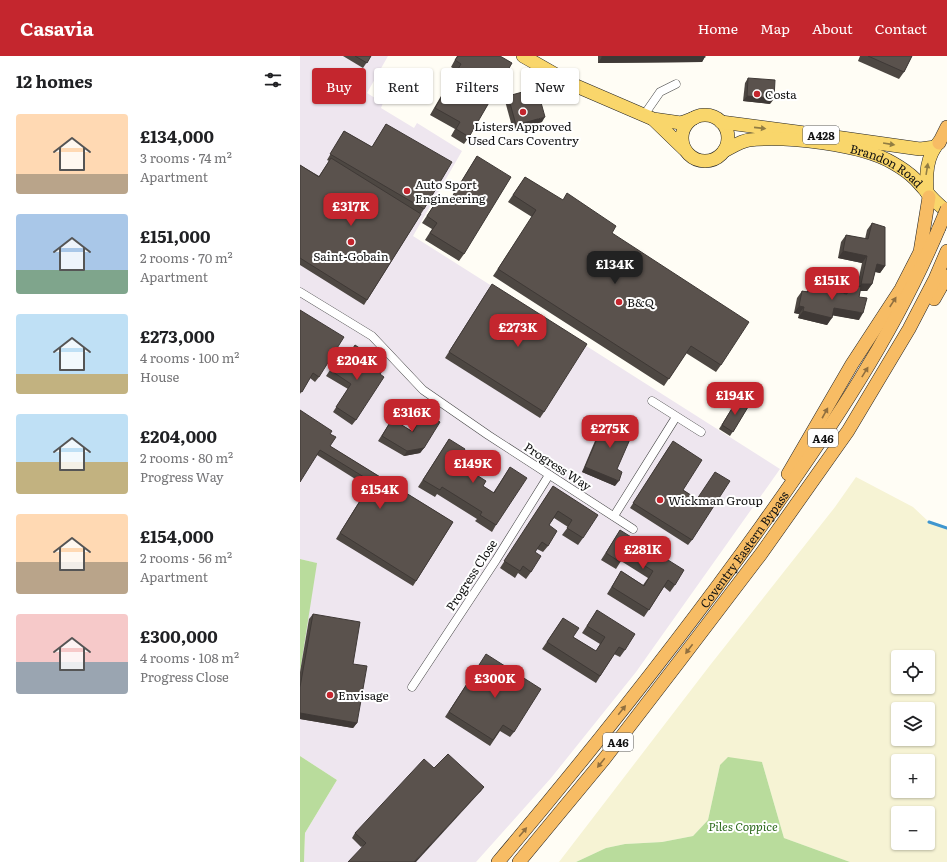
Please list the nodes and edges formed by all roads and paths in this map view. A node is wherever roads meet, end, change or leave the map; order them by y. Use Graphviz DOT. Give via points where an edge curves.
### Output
graph roads {
  1 [pos="523,56"];
  2 [pos="676,84"];
  3 [pos="649,117"];
  4 [pos="694,118"];
  5 [pos="721,122"];
  6 [pos="947,128"];
  7 [pos="940,142"];
  8 [pos="685,150"];
  9 [pos="724,151"];
  10 [pos="928,195"];
  11 [pos="947,210"];
  12 [pos="947,251"];
  13 [pos="947,276"];
  14 [pos="300,292"];
  15 [pos="652,401"];
  16 [pos="676,417"];
  17 [pos="701,432"];
  18 [pos="549,475"];
  19 [pos="614,516"];
  20 [pos="633,529"];
  21 [pos="713,618"];
  22 [pos="683,634"];
  23 [pos="412,687"];
  24 [pos="498,862"];
  25 [pos="519,862"];
  1 -- 3 [label="main road" via="574,85"];
  2 -- 3 [label="street" via="660,92"];
  3 -- 4 [label="main road" via="681,123"];
  3 -- 8 [label="main road"];
  4 -- 5 [label="main road" via="707,116"];
  4 -- 8 [label="main road" via="683,132"];
  5 -- 7 [label="main road, Brandon Road / A428, one-way" via="920,149"];
  5 -- 9 [label="main road" via="727,134"];
  6 -- 7 [label="highway"];
  10 -- 7 [label="main road, one-way" via="927,165"];
  8 -- 9 [label="main road" via="692,157 703,161 714,159"];
  9 -- 10 [label="main road, Brandon Road / A428" via="748,140 801,140 864,151 892,162 914,179"];
  10 -- 11 [label="main road, Brandon Road"];
  22 -- 10 [label="highway, one-way" via="719,569 775,494 852,364 901,289 920,252"];
  22 -- 11 [label="highway, Coventry Eastern Bypass / A46, one-way, bridge" via="788,489 866,370 922,270"];
  12 -- 21 [label="highway, Coventry Eastern Bypass / A46" via="909,329 848,431"];
  13 -- 21 [label="highway" via="854,436 768,558"];
  14 -- 18 [label="street, Progress Way" via="372,336 423,390"];
  15 -- 16 [label="street"];
  16 -- 17 [label="street"];
  16 -- 19 [label="street"];
  18 -- 19 [label="street, Progress Way"];
  18 -- 23 [label="street, Progress Close"];
  19 -- 20 [label="street, Progress Way"];
  21 -- 25 [label="highway, Coventry Eastern Bypass / A46, one-way" via="605,758"];
  24 -- 22 [label="highway, Coventry Eastern Bypass / A46, one-way"];
}
